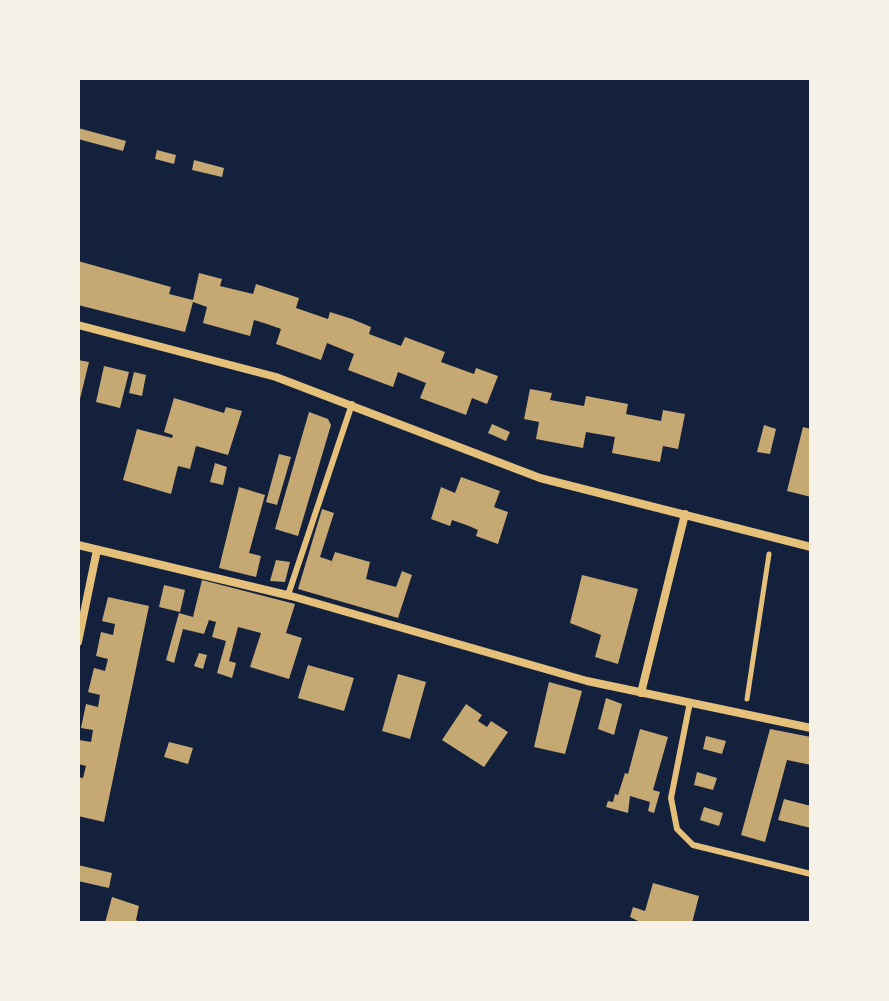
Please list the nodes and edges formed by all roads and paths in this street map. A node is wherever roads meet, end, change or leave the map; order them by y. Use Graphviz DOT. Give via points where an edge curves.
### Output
graph roads {
  1 [pos="78,325"];
  2 [pos="352,404"];
  3 [pos="685,514"];
  4 [pos="771,537"];
  5 [pos="78,545"];
  6 [pos="811,547"];
  7 [pos="97,550"];
  8 [pos="288,595"];
  9 [pos="78,642"];
  10 [pos="641,693"];
  11 [pos="690,702"];
  12 [pos="744,713"];
  13 [pos="811,728"];
  14 [pos="811,874"];
  1 -- 2 [label="street" via="276,377"];
  2 -- 3 [label="street" via="540,478"];
  2 -- 8 [label="lane"];
  3 -- 4 [label="street"];
  3 -- 10 [label="street"];
  4 -- 6 [label="street"];
  4 -- 12 [label="path"];
  5 -- 7 [label="street"];
  7 -- 8 [label="street"];
  7 -- 9 [label="street"];
  8 -- 10 [label="street"];
  10 -- 11 [label="street"];
  11 -- 12 [label="street"];
  11 -- 14 [label="lane" via="671,798 677,829 693,845"];
  12 -- 13 [label="street"];
}
